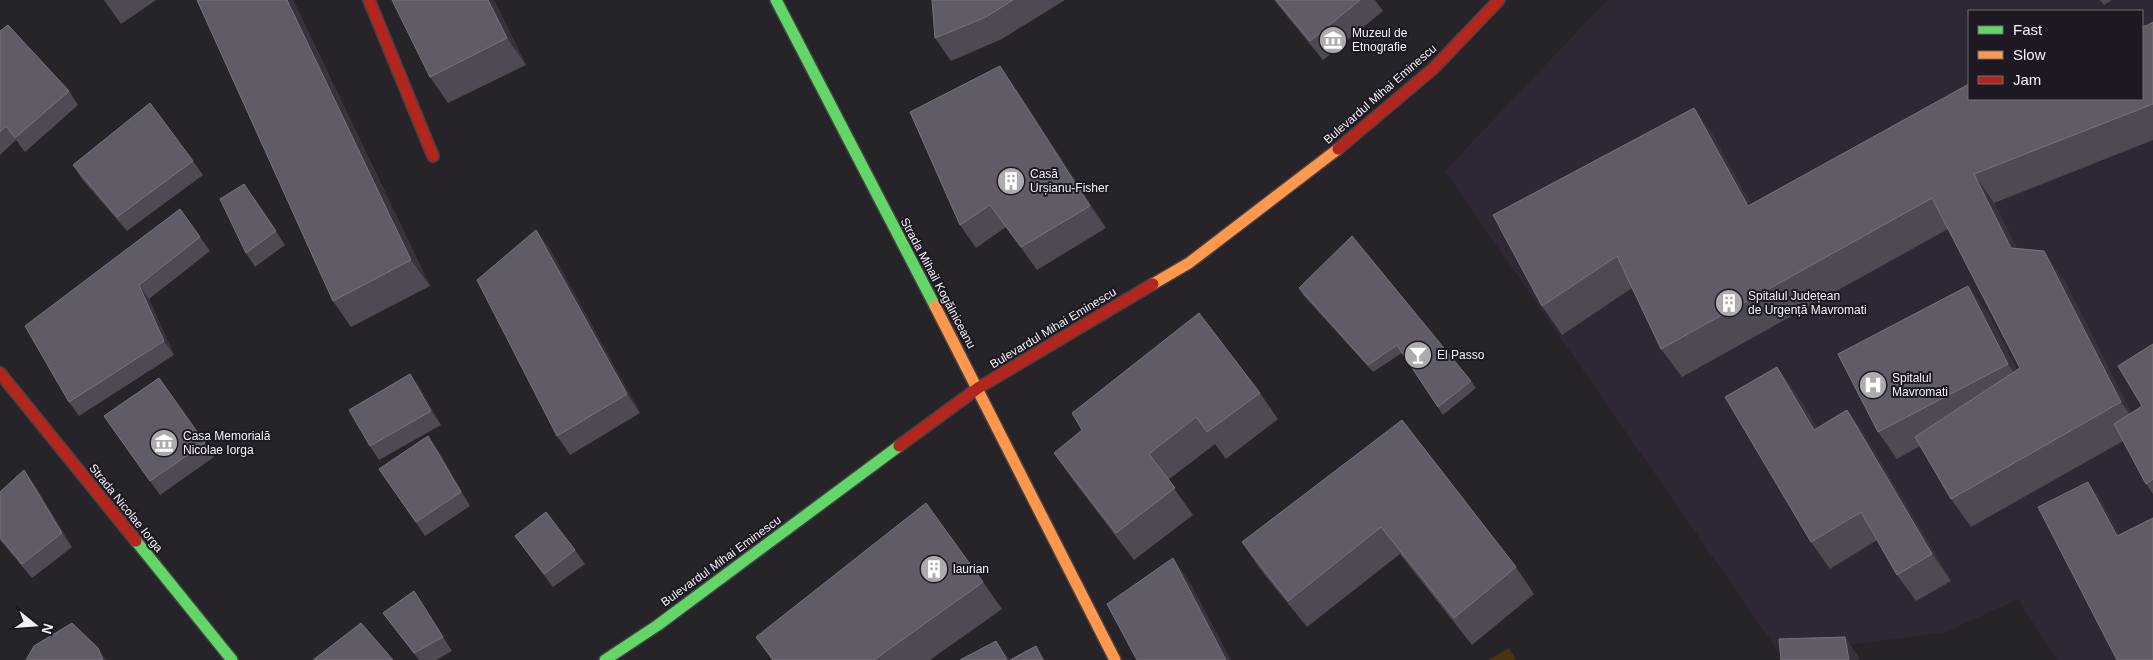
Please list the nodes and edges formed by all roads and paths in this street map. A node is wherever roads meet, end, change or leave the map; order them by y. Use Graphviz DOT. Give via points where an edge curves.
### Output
graph roads {
  1 [pos="369,0"];
  2 [pos="776,0"];
  3 [pos="1499,0"];
  4 [pos="433,156"];
  5 [pos="0,373"];
  6 [pos="978,388"];
  7 [pos="232,660"];
  8 [pos="605,660"];
  9 [pos="1115,660"];
  1 -- 4 [label="main road"];
  2 -- 6 [label="main road, Strada Mihail Kogălniceanu"];
  3 -- 6 [label="main road, Bulevardul Mihai Eminescu" via="1434,68 1312,171 1189,262"];
  5 -- 7 [label="main road, Strada Nicolae Iorga"];
  6 -- 8 [label="main road, Bulevardul Mihai Eminescu" via="658,625"];
  6 -- 9 [label="main road, Strada Mihail Kogălniceanu"];
}
